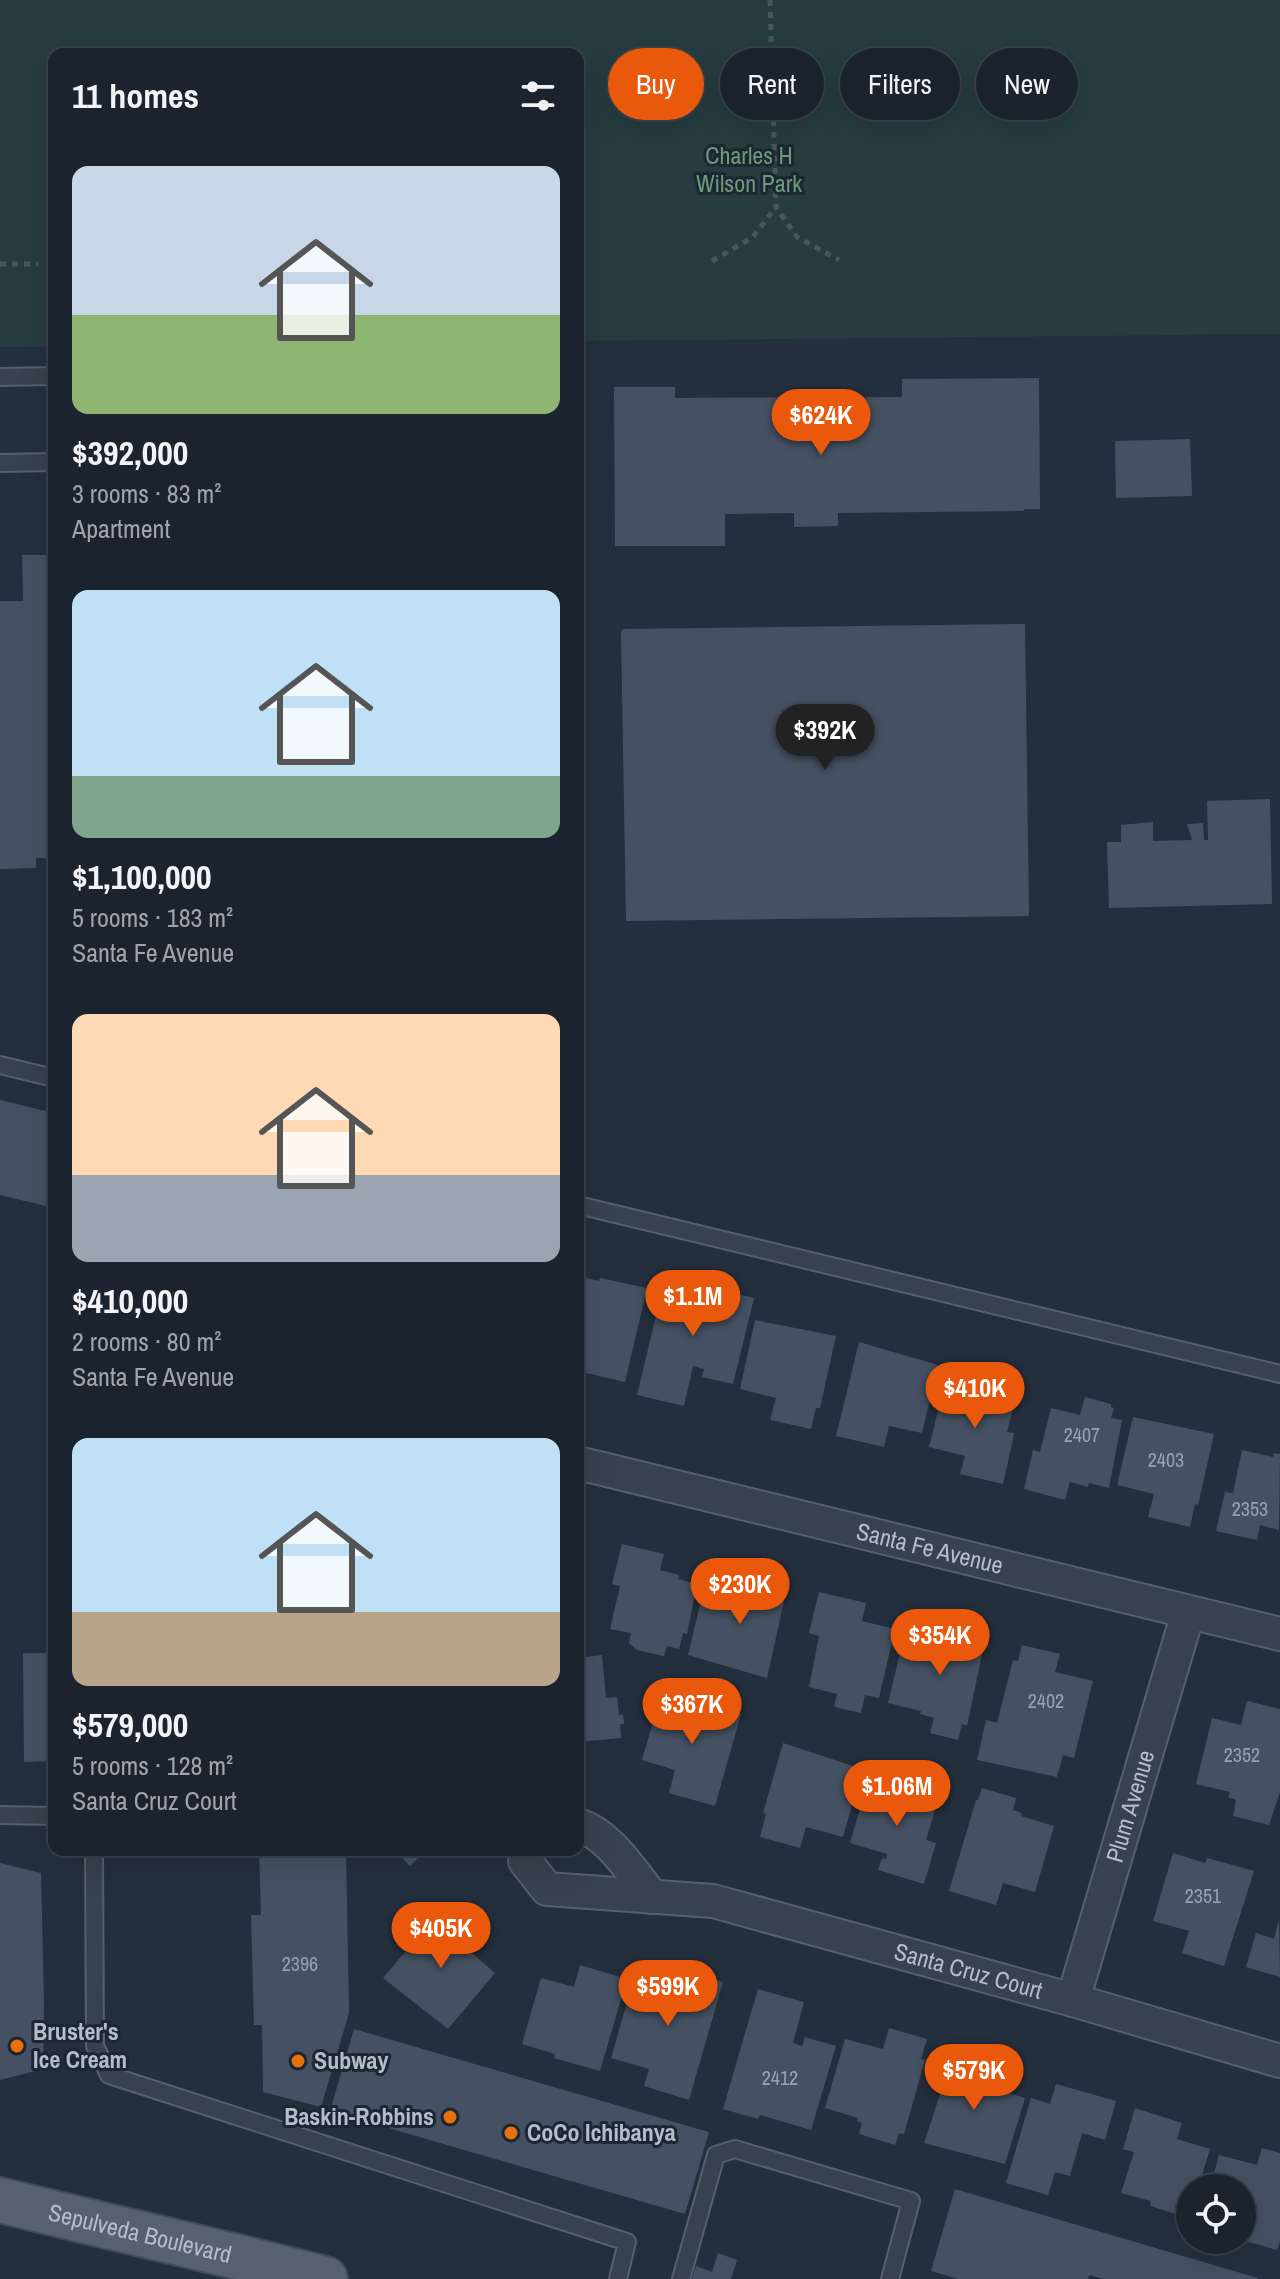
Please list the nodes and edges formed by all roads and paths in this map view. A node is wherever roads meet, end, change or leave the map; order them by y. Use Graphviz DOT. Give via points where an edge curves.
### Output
graph roads {
  1 [pos="770,0"];
  2 [pos="776,207"];
  3 [pos="839,260"];
  4 [pos="712,261"];
  5 [pos="0,264"];
  6 [pos="38,264"];
  7 [pos="48,376"];
  8 [pos="0,377"];
  9 [pos="48,462"];
  10 [pos="0,463"];
  11 [pos="0,1065"];
  12 [pos="48,1077"];
  13 [pos="584,1206"];
  14 [pos="1280,1374"];
  15 [pos="584,1464"];
  16 [pos="1188,1613"];
  17 [pos="1280,1634"];
  18 [pos="0,1815"];
  19 [pos="48,1816"];
  20 [pos="584,1827"];
  21 [pos="94,1856"];
  22 [pos="526,1856"];
  23 [pos="652,1897"];
  24 [pos="1073,2000"];
  25 [pos="1280,2061"];
  26 [pos="0,2200"];
  27 [pos="325,2279"];
  28 [pos="618,2279"];
  29 [pos="681,2279"];
  30 [pos="890,2279"];
  1 -- 2 [label="path"];
  2 -- 3 [label="path" via="797,237"];
  2 -- 4 [label="path" via="753,237"];
  5 -- 6 [label="path"];
  7 -- 8 [label="lane"];
  9 -- 10 [label="lane"];
  11 -- 12 [label="lane"];
  13 -- 14 [label="lane"];
  15 -- 16 [label="street, Santa Fe Avenue"];
  16 -- 17 [label="street, Santa Fe Avenue"];
  16 -- 24 [label="street, Plum Avenue"];
  18 -- 19 [label="lane"];
  20 -- 23 [label="street" via="593,1829"];
  21 -- 28 [label="lane" via="95,2046 109,2075 627,2242"];
  22 -- 23 [label="street, Santa Cruz Court" via="547,1889"];
  23 -- 24 [label="street, Santa Cruz Court" via="713,1901"];
  24 -- 25 [label="street, Santa Cruz Court"];
  26 -- 27 [label="main road, Sepulveda Boulevard"];
  29 -- 30 [label="lane" via="716,2155 735,2149 911,2201"];
}
